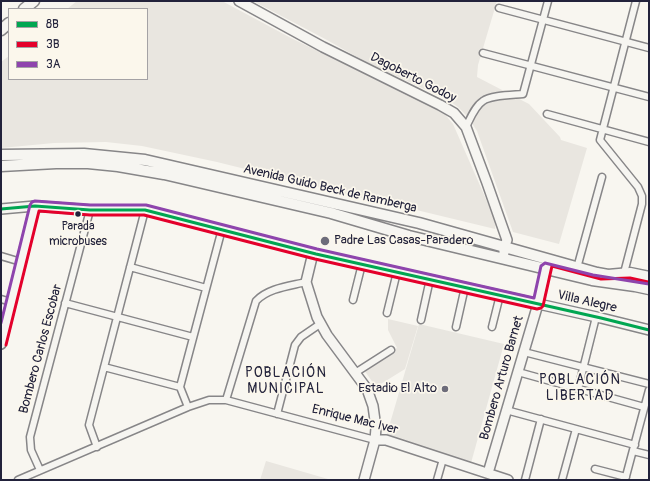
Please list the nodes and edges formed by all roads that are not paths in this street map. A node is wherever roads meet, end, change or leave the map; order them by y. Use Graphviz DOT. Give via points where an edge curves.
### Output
graph roads {
  1 [pos="239,1"];
  2 [pos="548,1"];
  3 [pos="636,1"];
  4 [pos="499,8"];
  5 [pos="543,20"];
  6 [pos="626,42"];
  7 [pos="649,48"];
  8 [pos="483,53"];
  9 [pos="530,66"];
  10 [pos="614,87"];
  11 [pos="649,97"];
  12 [pos="547,114"];
  13 [pos="466,127"];
  14 [pos="602,129"];
  15 [pos="649,142"];
  16 [pos="1,155"];
  17 [pos="1,162"];
  18 [pos="16,165"];
  19 [pos="1,166"];
  20 [pos="602,177"];
  21 [pos="35,206"];
  22 [pos="1,209"];
  23 [pos="90,210"];
  24 [pos="145,210"];
  25 [pos="419,224"];
  26 [pos="222,229"];
  27 [pos="416,238"];
  28 [pos="505,244"];
  29 [pos="312,253"];
  30 [pos="1,256"];
  31 [pos="509,260"];
  32 [pos="21,262"];
  33 [pos="362,264"];
  34 [pos="547,264"];
  35 [pos="130,267"];
  36 [pos="577,268"];
  37 [pos="397,272"];
  38 [pos="624,273"];
  39 [pos="649,277"];
  40 [pos="430,279"];
  41 [pos="306,282"];
  42 [pos="465,287"];
  43 [pos="206,288"];
  44 [pos="649,289"];
  45 [pos="500,295"];
  46 [pos="1,299"];
  47 [pos="353,300"];
  48 [pos="11,302"];
  49 [pos="65,304"];
  50 [pos="538,304"];
  51 [pos="387,313"];
  52 [pos="596,316"];
  53 [pos="117,317"];
  54 [pos="421,320"];
  55 [pos="320,324"];
  56 [pos="492,326"];
  57 [pos="456,327"];
  58 [pos="649,330"];
  59 [pos="193,337"];
  60 [pos="1,342"];
  61 [pos="391,350"];
  62 [pos="524,352"];
  63 [pos="104,367"];
  64 [pos="583,367"];
  65 [pos="518,372"];
  66 [pos="355,373"];
  67 [pos="649,384"];
  68 [pos="180,387"];
  69 [pos="578,389"];
  70 [pos="649,390"];
  71 [pos="226,400"];
  72 [pos="188,407"];
  73 [pos="644,407"];
  74 [pos="506,410"];
  75 [pos="277,414"];
  76 [pos="541,419"];
  77 [pos="576,429"];
  78 [pos="375,440"];
  79 [pos="96,447"];
  80 [pos="634,448"];
  81 [pos="649,455"];
  82 [pos="444,459"];
  83 [pos="595,469"];
  84 [pos="40,470"];
  85 [pos="487,477"];
  86 [pos="626,479"];
  87 [pos="18,480"];
  88 [pos="364,480"];
  89 [pos="437,480"];
  90 [pos="508,480"];
  91 [pos="525,480"];
  92 [pos="562,480"];
  1 -- 13 [label="main road, Dagoberto Godoy" via="323,47 440,105 458,116"];
  2 -- 5 [label="street"];
  3 -- 6 [label="street"];
  4 -- 5 [label="street"];
  5 -- 6 [label="street"];
  5 -- 9 [label="street"];
  6 -- 7 [label="street"];
  6 -- 10 [label="street"];
  8 -- 9 [label="street"];
  9 -- 10 [label="street"];
  9 -- 13 [label="street" via="523,94 482,101"];
  10 -- 11 [label="street"];
  10 -- 14 [label="street"];
  12 -- 14 [label="street"];
  13 -- 28 [label="main road, Dagoberto Godoy" via="487,183"];
  14 -- 15 [label="street"];
  14 -- 38 [label="street" via="600,140 638,187 642,196"];
  16 -- 25 [label="main road, Avenida Guido Beck de Ramberga" via="84,154 144,160"];
  17 -- 18 [label="main road, Avenida Guido Beck de Ramberga"];
  18 -- 19 [label="main road, Avenida Guido Beck de Ramberga"];
  18 -- 27 [label="main road, Avenida Guido Beck de Ramberga" via="88,163 164,174 331,213"];
  20 -- 36 [label="street"];
  21 -- 22 [label="main road, Villa Alegre"];
  21 -- 23 [label="main road, Villa Alegre"];
  21 -- 32 [label="main road"];
  23 -- 24 [label="main road, Villa Alegre"];
  23 -- 49 [label="street, Bombero Carlos Escobar"];
  24 -- 26 [label="main road, Villa Alegre"];
  24 -- 35 [label="street"];
  25 -- 27 [label="main road"];
  25 -- 28 [label="main road, Avenida Guido Beck de Ramberga" via="489,244"];
  26 -- 29 [label="main road, Villa Alegre"];
  26 -- 43 [label="street"];
  27 -- 31 [label="main road, Avenida Guido Beck de Ramberga"];
  28 -- 31 [label="main road, Dagoberto Godoy" via="504,254"];
  28 -- 34 [label="main road, Avenida Guido Beck de Ramberga"];
  29 -- 33 [label="main road, Villa Alegre"];
  29 -- 41 [label="main road"];
  30 -- 32 [label="street"];
  31 -- 34 [label="main road, Avenida Guido Beck de Ramberga"];
  32 -- 48 [label="main road"];
  33 -- 37 [label="main road, Villa Alegre"];
  33 -- 47 [label="street"];
  34 -- 36 [label="main road, Avenida Guido Beck de Ramberga"];
  34 -- 44 [label="main road, Avenida Guido Beck de Ramberga" via="592,280"];
  34 -- 50 [label="main road, Bombero Arturo Barnet"];
  35 -- 43 [label="street"];
  35 -- 53 [label="street"];
  36 -- 38 [label="main road, Avenida Guido Beck de Ramberga" via="602,274"];
  37 -- 40 [label="main road, Villa Alegre"];
  37 -- 51 [label="street"];
  38 -- 39 [label="main road, Avenida Guido Beck de Ramberga"];
  40 -- 42 [label="main road, Villa Alegre"];
  40 -- 54 [label="street"];
  41 -- 55 [label="main road"];
  41 -- 71 [label="street" via="268,292 256,301"];
  42 -- 45 [label="main road, Villa Alegre"];
  42 -- 57 [label="street"];
  43 -- 59 [label="street"];
  45 -- 50 [label="main road, Villa Alegre"];
  45 -- 56 [label="street"];
  46 -- 48 [label="street"];
  48 -- 60 [label="main road"];
  49 -- 53 [label="street"];
  49 -- 84 [label="street, Bombero Carlos Escobar" via="30,437 31,450"];
  50 -- 52 [label="main road, Villa Alegre"];
  50 -- 62 [label="main road, Bombero Arturo Barnet"];
  52 -- 58 [label="main road, Villa Alegre"];
  52 -- 64 [label="street"];
  53 -- 59 [label="street"];
  53 -- 63 [label="street"];
  55 -- 66 [label="main road"];
  55 -- 75 [label="street" via="301,337 295,345"];
  59 -- 68 [label="street"];
  61 -- 66 [label="street"];
  62 -- 64 [label="street"];
  62 -- 65 [label="main road, Bombero Arturo Barnet"];
  63 -- 68 [label="street"];
  63 -- 79 [label="street" via="89,426"];
  64 -- 67 [label="street"];
  64 -- 69 [label="street"];
  65 -- 69 [label="street"];
  65 -- 74 [label="main road, Bombero Arturo Barnet"];
  66 -- 78 [label="main road" via="367,389 374,406"];
  68 -- 72 [label="street"];
  69 -- 73 [label="street"];
  70 -- 73 [label="street"];
  71 -- 72 [label="street, Enrique Mac Iver" via="209,400"];
  71 -- 75 [label="street, Enrique Mac Iver"];
  72 -- 79 [label="street, Enrique Mac Iver"];
  73 -- 80 [label="street"];
  74 -- 76 [label="street"];
  74 -- 85 [label="main road, Bombero Arturo Barnet"];
  75 -- 78 [label="street, Enrique Mac Iver"];
  76 -- 77 [label="street"];
  76 -- 91 [label="street"];
  77 -- 80 [label="street"];
  77 -- 92 [label="street"];
  78 -- 82 [label="main road, Enrique Mac Iver" via="386,440"];
  78 -- 88 [label="main road"];
  79 -- 84 [label="street, Enrique Mac Iver"];
  80 -- 81 [label="street"];
  80 -- 86 [label="street"];
  82 -- 85 [label="main road, Enrique Mac Iver"];
  82 -- 89 [label="street"];
  83 -- 86 [label="street"];
  84 -- 87 [label="street"];
  85 -- 90 [label="main road, Enrique Mac Iver"];
}
